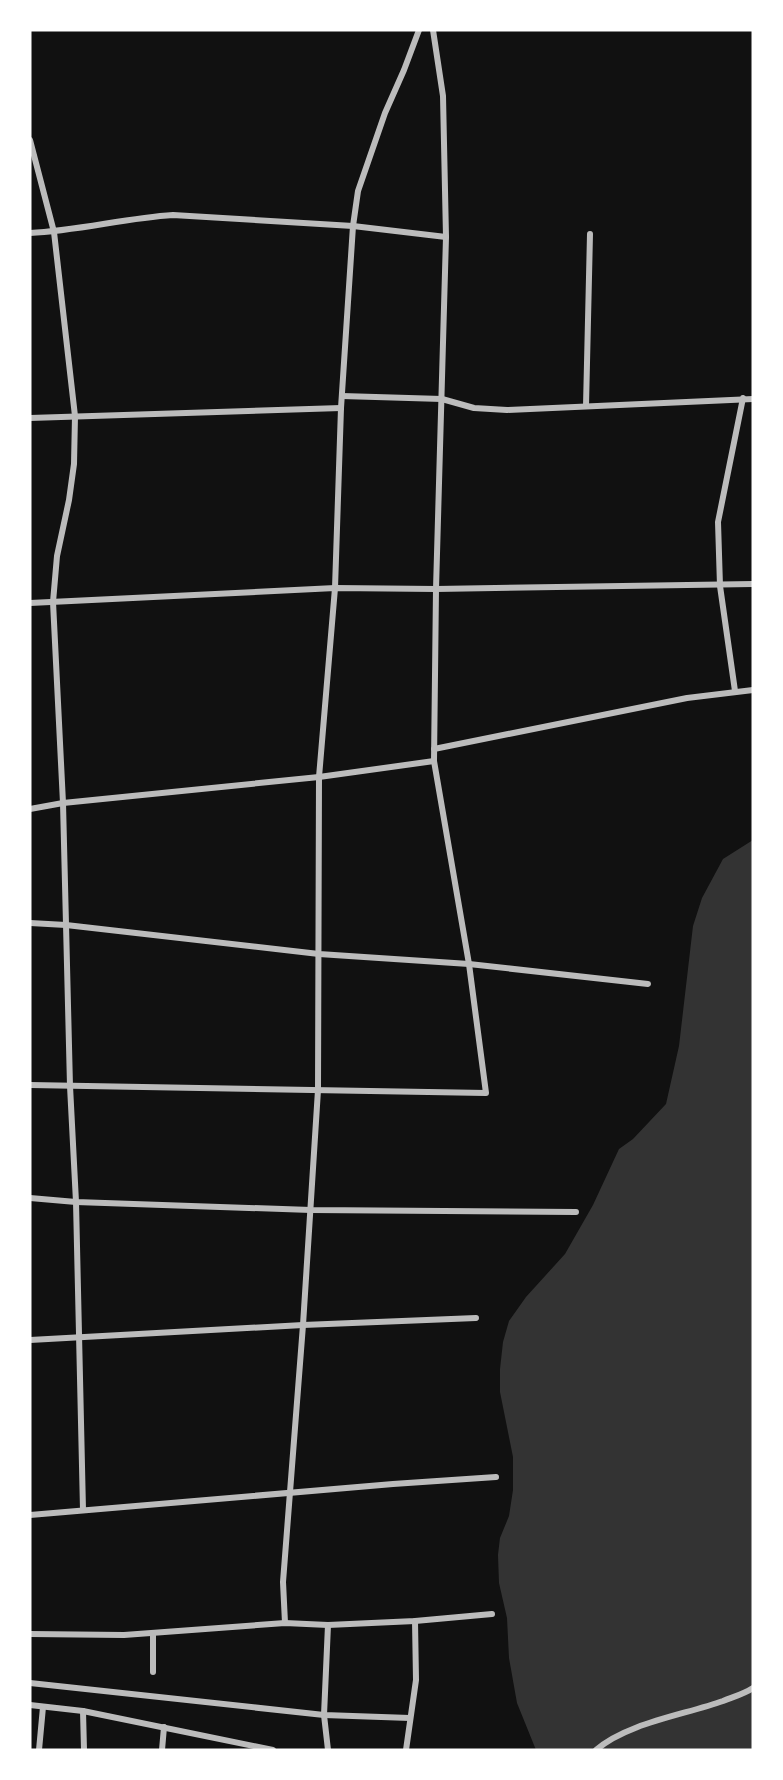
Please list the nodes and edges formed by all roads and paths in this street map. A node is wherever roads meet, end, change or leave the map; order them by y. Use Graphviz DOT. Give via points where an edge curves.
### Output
graph roads {
  1 [pos="419,30"];
  2 [pos="433,30"];
  3 [pos="30,140"];
  4 [pos="353,226"];
  5 [pos="54,232"];
  6 [pos="30,233"];
  7 [pos="590,234"];
  8 [pos="446,237"];
  9 [pos="342,396"];
  10 [pos="743,398"];
  11 [pos="442,399"];
  12 [pos="753,399"];
  13 [pos="586,406"];
  14 [pos="341,408"];
  15 [pos="75,416"];
  16 [pos="30,418"];
  17 [pos="753,584"];
  18 [pos="720,586"];
  19 [pos="335,588"];
  20 [pos="436,589"];
  21 [pos="53,602"];
  22 [pos="30,603"];
  23 [pos="753,690"];
  24 [pos="735,691"];
  25 [pos="434,749"];
  26 [pos="434,761"];
  27 [pos="319,777"];
  28 [pos="63,803"];
  29 [pos="30,809"];
  30 [pos="30,923"];
  31 [pos="66,925"];
  32 [pos="319,954"];
  33 [pos="469,964"];
  34 [pos="648,984"];
  35 [pos="30,1085"];
  36 [pos="70,1086"];
  37 [pos="318,1090"];
  38 [pos="30,1198"];
  39 [pos="76,1202"];
  40 [pos="311,1210"];
  41 [pos="576,1212"];
  42 [pos="476,1318"];
  43 [pos="303,1324"];
  44 [pos="79,1337"];
  45 [pos="30,1340"];
  46 [pos="496,1477"];
  47 [pos="288,1493"];
  48 [pos="83,1510"];
  49 [pos="30,1515"];
  50 [pos="492,1614"];
  51 [pos="415,1621"];
  52 [pos="285,1623"];
  53 [pos="328,1625"];
  54 [pos="153,1633"];
  55 [pos="30,1634"];
  56 [pos="153,1672"];
  57 [pos="30,1683"];
  58 [pos="753,1688"];
  59 [pos="30,1705"];
  60 [pos="43,1707"];
  61 [pos="83,1711"];
  62 [pos="324,1715"];
  63 [pos="410,1718"];
  64 [pos="164,1727"];
  65 [pos="268,1749"];
  66 [pos="39,1750"];
  67 [pos="84,1750"];
  68 [pos="162,1750"];
  69 [pos="328,1750"];
  70 [pos="406,1750"];
  71 [pos="596,1750"];
  1 -- 4 [label="street" via="358,191"];
  2 -- 8 [label="street" via="444,96"];
  3 -- 5 [label="street"];
  4 -- 5 [label="street" via="173,214"];
  4 -- 8 [label="street"];
  4 -- 9 [label="street"];
  5 -- 6 [label="street"];
  5 -- 15 [label="street"];
  7 -- 13 [label="street"];
  8 -- 11 [label="street"];
  9 -- 11 [label="street"];
  9 -- 14 [label="street"];
  10 -- 12 [label="street"];
  10 -- 13 [label="street"];
  10 -- 18 [label="street" via="718,522"];
  11 -- 13 [label="street" via="474,408 507,410"];
  11 -- 20 [label="street"];
  14 -- 15 [label="street"];
  14 -- 19 [label="street"];
  15 -- 16 [label="street"];
  15 -- 21 [label="street" via="74,464"];
  17 -- 18 [label="street"];
  18 -- 20 [label="street"];
  18 -- 24 [label="street"];
  19 -- 20 [label="street"];
  19 -- 21 [label="street"];
  19 -- 27 [label="street"];
  20 -- 25 [label="street"];
  21 -- 22 [label="street"];
  21 -- 28 [label="street"];
  23 -- 24 [label="street"];
  24 -- 25 [label="street"];
  25 -- 26 [label="street"];
  26 -- 27 [label="street"];
  26 -- 33 [label="street"];
  27 -- 28 [label="street"];
  27 -- 32 [label="street"];
  28 -- 29 [label="street"];
  28 -- 31 [label="street"];
  30 -- 31 [label="street"];
  31 -- 32 [label="street"];
  31 -- 36 [label="street"];
  32 -- 33 [label="street"];
  32 -- 37 [label="street"];
  33 -- 34 [label="street"];
  33 -- 37 [label="street" via="486,1093"];
  35 -- 36 [label="street"];
  36 -- 37 [label="street"];
  36 -- 39 [label="street"];
  37 -- 40 [label="street"];
  38 -- 39 [label="street"];
  39 -- 40 [label="street"];
  39 -- 44 [label="street"];
  40 -- 41 [label="street"];
  40 -- 43 [label="street"];
  42 -- 43 [label="street"];
  43 -- 44 [label="street"];
  43 -- 47 [label="street"];
  44 -- 45 [label="street"];
  44 -- 48 [label="street"];
  46 -- 47 [label="street"];
  47 -- 48 [label="street"];
  47 -- 52 [label="street"];
  48 -- 49 [label="street"];
  50 -- 51 [label="street"];
  51 -- 53 [label="street"];
  51 -- 63 [label="street" via="416,1680"];
  52 -- 53 [label="street"];
  52 -- 54 [label="street"];
  53 -- 62 [label="street"];
  54 -- 55 [label="street"];
  54 -- 56 [label="street"];
  57 -- 62 [label="street"];
  58 -- 71 [label="street" via="608,1740"];
  59 -- 60 [label="street"];
  60 -- 61 [label="street"];
  60 -- 66 [label="street"];
  61 -- 64 [label="street"];
  61 -- 67 [label="street"];
  62 -- 63 [label="street"];
  62 -- 69 [label="street"];
  63 -- 70 [label="street"];
  64 -- 65 [label="street"];
  64 -- 68 [label="street"];
}
